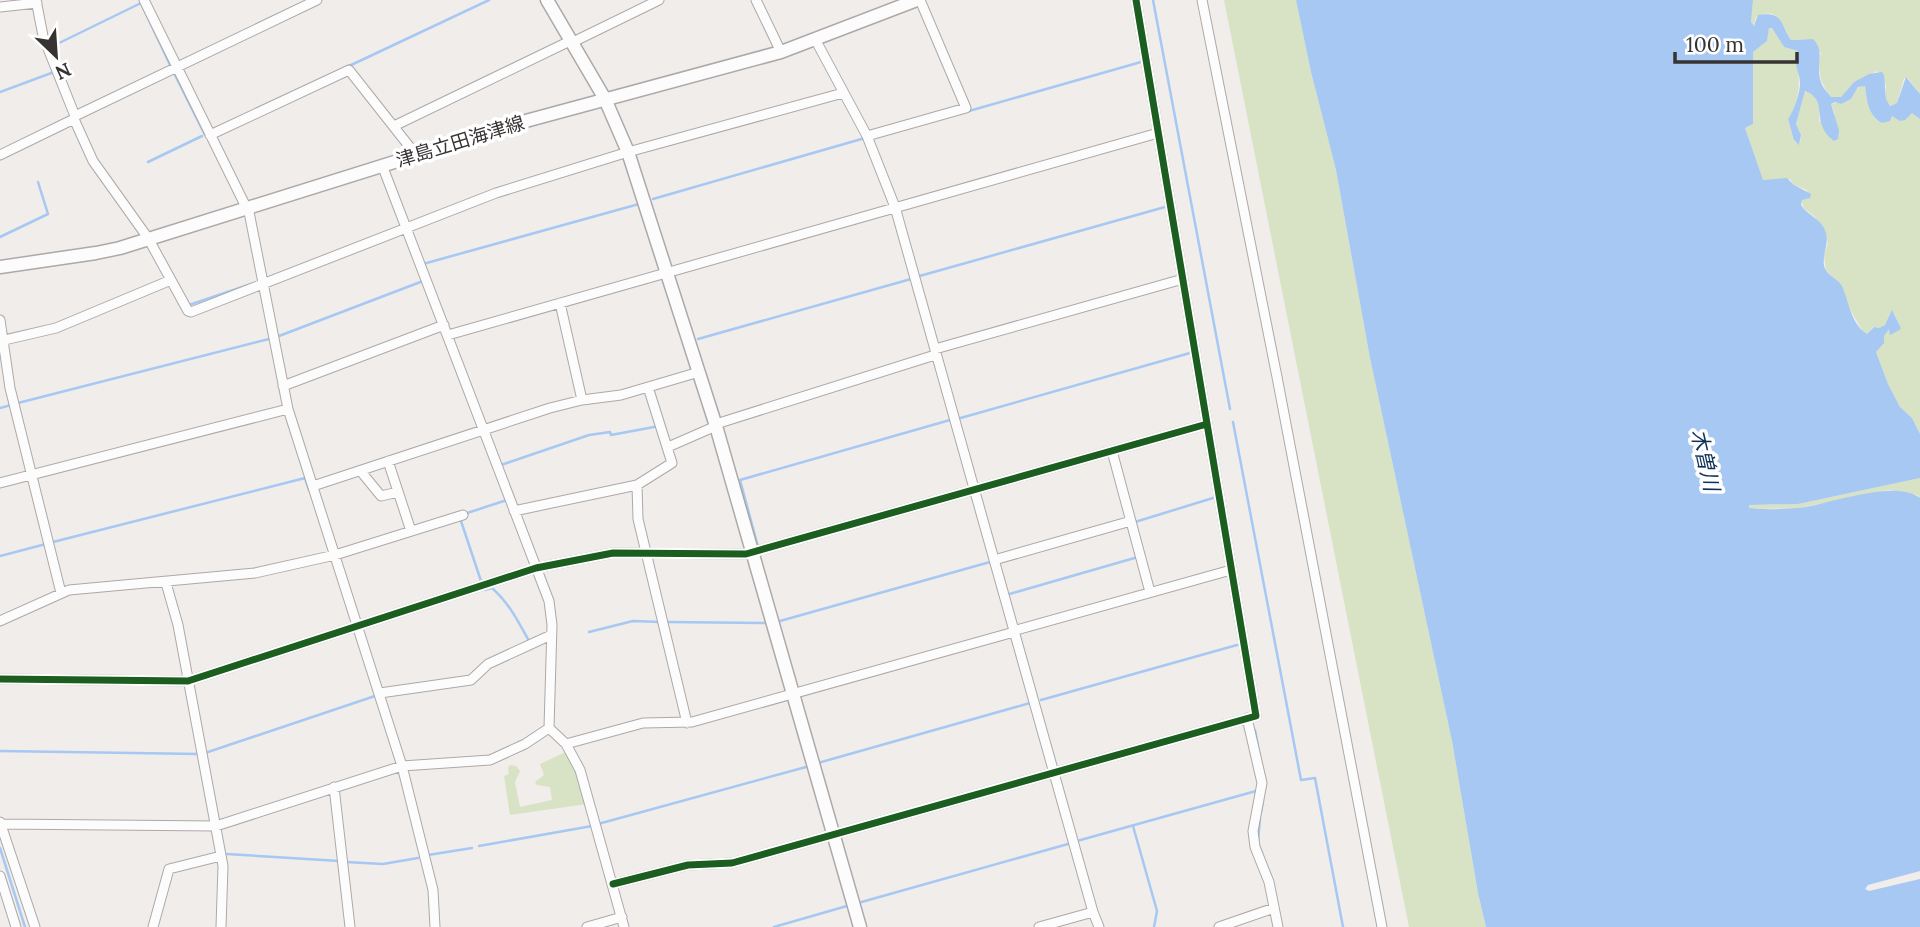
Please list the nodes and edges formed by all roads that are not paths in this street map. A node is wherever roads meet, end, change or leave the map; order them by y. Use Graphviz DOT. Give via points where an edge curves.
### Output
graph roads {
  1 [pos="144,0"];
  2 [pos="317,0"];
  3 [pos="547,0"];
  4 [pos="659,0"];
  5 [pos="756,0"];
  6 [pos="918,0"];
  7 [pos="1136,0"];
  8 [pos="1202,0"];
  9 [pos="36,1"];
  10 [pos="0,7"];
  11 [pos="815,40"];
  12 [pos="572,41"];
  13 [pos="781,52"];
  14 [pos="177,67"];
  15 [pos="843,93"];
  16 [pos="605,99"];
  17 [pos="74,118"];
  18 [pos="394,126"];
  19 [pos="1158,133"];
  20 [pos="211,135"];
  21 [pos="867,136"];
  22 [pos="628,152"];
  23 [pos="0,155"];
  24 [pos="416,155"];
  25 [pos="382,165"];
  26 [pos="247,207"];
  27 [pos="895,207"];
  28 [pos="407,227"];
  29 [pos="148,238"];
  30 [pos="0,267"];
  31 [pos="667,272"];
  32 [pos="1183,279"];
  33 [pos="171,280"];
  34 [pos="263,282"];
  35 [pos="560,303"];
  36 [pos="0,320"];
  37 [pos="443,325"];
  38 [pos="448,335"];
  39 [pos="2,341"];
  40 [pos="935,352"];
  41 [pos="699,372"];
  42 [pos="283,386"];
  43 [pos="648,387"];
  44 [pos="582,400"];
  45 [pos="288,409"];
  46 [pos="1207,424"];
  47 [pos="716,425"];
  48 [pos="484,429"];
  49 [pos="668,447"];
  50 [pos="1112,451"];
  51 [pos="388,461"];
  52 [pos="362,470"];
  53 [pos="32,475"];
  54 [pos="0,483"];
  55 [pos="637,485"];
  56 [pos="313,486"];
  57 [pos="974,490"];
  58 [pos="398,492"];
  59 [pos="514,511"];
  60 [pos="463,515"];
  61 [pos="1131,522"];
  62 [pos="411,531"];
  63 [pos="752,552"];
  64 [pos="646,554"];
  65 [pos="335,555"];
  66 [pos="994,560"];
  67 [pos="536,568"];
  68 [pos="1231,569"];
  69 [pos="166,583"];
  70 [pos="1150,592"];
  71 [pos="61,593"];
  72 [pos="0,621"];
  73 [pos="359,625"];
  74 [pos="1013,632"];
  75 [pos="551,635"];
  76 [pos="0,679"];
  77 [pos="188,681"];
  78 [pos="380,693"];
  79 [pos="792,695"];
  80 [pos="1247,719"];
  81 [pos="687,723"];
  82 [pos="549,728"];
  83 [pos="566,744"];
  84 [pos="402,766"];
  85 [pos="1054,772"];
  86 [pos="334,787"];
  87 [pos="0,823"];
  88 [pos="216,826"];
  89 [pos="832,834"];
  90 [pos="221,856"];
  91 [pos="0,876"];
  92 [pos="613,884"];
  93 [pos="1274,908"];
  94 [pos="1093,912"];
  95 [pos="622,917"];
  96 [pos="16,927"];
  97 [pos="35,927"];
  98 [pos="153,927"];
  99 [pos="220,927"];
  100 [pos="350,927"];
  101 [pos="435,927"];
  102 [pos="587,927"];
  103 [pos="625,927"];
  104 [pos="860,927"];
  105 [pos="1039,927"];
  106 [pos="1099,927"];
  107 [pos="1219,927"];
  108 [pos="1278,927"];
  109 [pos="1382,927"];
  1 -- 14 [label="street"];
  2 -- 14 [label="street"];
  3 -- 12 [label="street"];
  4 -- 12 [label="street"];
  5 -- 13 [label="street"];
  6 -- 11 [label="street, 津島立田海津線"];
  6 -- 21 [label="street" via="965,108"];
  7 -- 19 [label="street"];
  8 -- 109 [label="street"];
  9 -- 10 [label="street"];
  9 -- 17 [label="street" via="43,36"];
  11 -- 13 [label="street, 津島立田海津線"];
  11 -- 15 [label="street"];
  12 -- 16 [label="street"];
  12 -- 18 [label="street"];
  13 -- 16 [label="street, 津島立田海津線"];
  14 -- 17 [label="street"];
  14 -- 20 [label="street"];
  15 -- 21 [label="street"];
  15 -- 22 [label="street"];
  16 -- 22 [label="street"];
  16 -- 24 [label="street, 津島立田海津線"];
  17 -- 23 [label="street"];
  17 -- 29 [label="street" via="93,161"];
  18 -- 20 [label="street" via="349,70"];
  18 -- 24 [label="street"];
  19 -- 27 [label="street"];
  19 -- 32 [label="street"];
  20 -- 26 [label="street"];
  21 -- 27 [label="street"];
  22 -- 28 [label="street" via="496,193"];
  22 -- 31 [label="street"];
  24 -- 25 [label="street, 津島立田海津線"];
  25 -- 26 [label="street, 津島立田海津線"];
  25 -- 28 [label="street"];
  26 -- 29 [label="street, 津島立田海津線"];
  26 -- 34 [label="street"];
  27 -- 31 [label="street"];
  27 -- 40 [label="street"];
  28 -- 34 [label="street"];
  28 -- 37 [label="street"];
  29 -- 30 [label="street, 津島立田海津線" via="96,253"];
  29 -- 33 [label="street"];
  31 -- 35 [label="street"];
  31 -- 41 [label="street"];
  32 -- 40 [label="street"];
  32 -- 46 [label="street"];
  33 -- 34 [label="street" via="191,312"];
  33 -- 39 [label="street" via="56,328"];
  34 -- 42 [label="street"];
  35 -- 38 [label="street"];
  35 -- 44 [label="street"];
  36 -- 39 [label="street"];
  37 -- 38 [label="street"];
  37 -- 42 [label="street"];
  38 -- 48 [label="street"];
  39 -- 53 [label="street"];
  40 -- 47 [label="street"];
  40 -- 57 [label="street"];
  41 -- 43 [label="street"];
  41 -- 47 [label="street"];
  42 -- 45 [label="street"];
  43 -- 44 [label="street"];
  43 -- 49 [label="street"];
  44 -- 48 [label="street"];
  45 -- 53 [label="street"];
  45 -- 56 [label="street"];
  46 -- 50 [label="street"];
  46 -- 68 [label="street"];
  47 -- 49 [label="street"];
  47 -- 63 [label="street"];
  48 -- 51 [label="street"];
  48 -- 59 [label="street"];
  49 -- 55 [label="street" via="672,463"];
  50 -- 57 [label="street"];
  50 -- 61 [label="street"];
  51 -- 52 [label="street"];
  51 -- 58 [label="street"];
  52 -- 56 [label="street"];
  52 -- 58 [label="street" via="381,496"];
  53 -- 54 [label="street"];
  53 -- 71 [label="street"];
  55 -- 59 [label="street"];
  55 -- 64 [label="street"];
  56 -- 65 [label="street"];
  57 -- 63 [label="street"];
  57 -- 66 [label="street"];
  58 -- 62 [label="street"];
  59 -- 67 [label="street"];
  60 -- 62 [label="street"];
  61 -- 66 [label="street"];
  61 -- 70 [label="street"];
  62 -- 65 [label="street"];
  63 -- 64 [label="street"];
  63 -- 79 [label="street"];
  64 -- 67 [label="street" via="613,553"];
  64 -- 81 [label="street"];
  65 -- 69 [label="street" via="255,573"];
  65 -- 73 [label="street"];
  66 -- 74 [label="street"];
  67 -- 73 [label="street"];
  67 -- 75 [label="street" via="549,601"];
  68 -- 70 [label="street"];
  68 -- 80 [label="street" via="1256,716"];
  69 -- 71 [label="street"];
  69 -- 77 [label="street"];
  70 -- 74 [label="street"];
  71 -- 72 [label="street"];
  73 -- 77 [label="street"];
  73 -- 78 [label="street"];
  74 -- 79 [label="street"];
  74 -- 85 [label="street"];
  75 -- 78 [label="street" via="488,664 471,680"];
  75 -- 82 [label="street"];
  76 -- 77 [label="street"];
  77 -- 88 [label="street"];
  78 -- 84 [label="street"];
  79 -- 81 [label="street"];
  79 -- 89 [label="street"];
  80 -- 85 [label="street"];
  80 -- 93 [label="street" via="1262,783 1253,831 1255,848"];
  81 -- 83 [label="street" via="643,723"];
  82 -- 83 [label="street"];
  82 -- 84 [label="street" via="490,760"];
  83 -- 92 [label="street" via="580,770"];
  84 -- 86 [label="street"];
  84 -- 101 [label="street" via="433,890"];
  85 -- 89 [label="street"];
  85 -- 94 [label="street"];
  86 -- 88 [label="street"];
  86 -- 100 [label="street"];
  87 -- 88 [label="street"];
  87 -- 97 [label="street"];
  88 -- 90 [label="street"];
  89 -- 92 [label="street" via="732,863 688,865"];
  89 -- 104 [label="street"];
  90 -- 98 [label="street" via="169,869"];
  90 -- 99 [label="street"];
  91 -- 96 [label="street"];
  92 -- 95 [label="street"];
  93 -- 107 [label="street"];
  93 -- 108 [label="street"];
  94 -- 105 [label="street"];
  94 -- 106 [label="street"];
  95 -- 102 [label="street"];
  95 -- 103 [label="street"];
}
